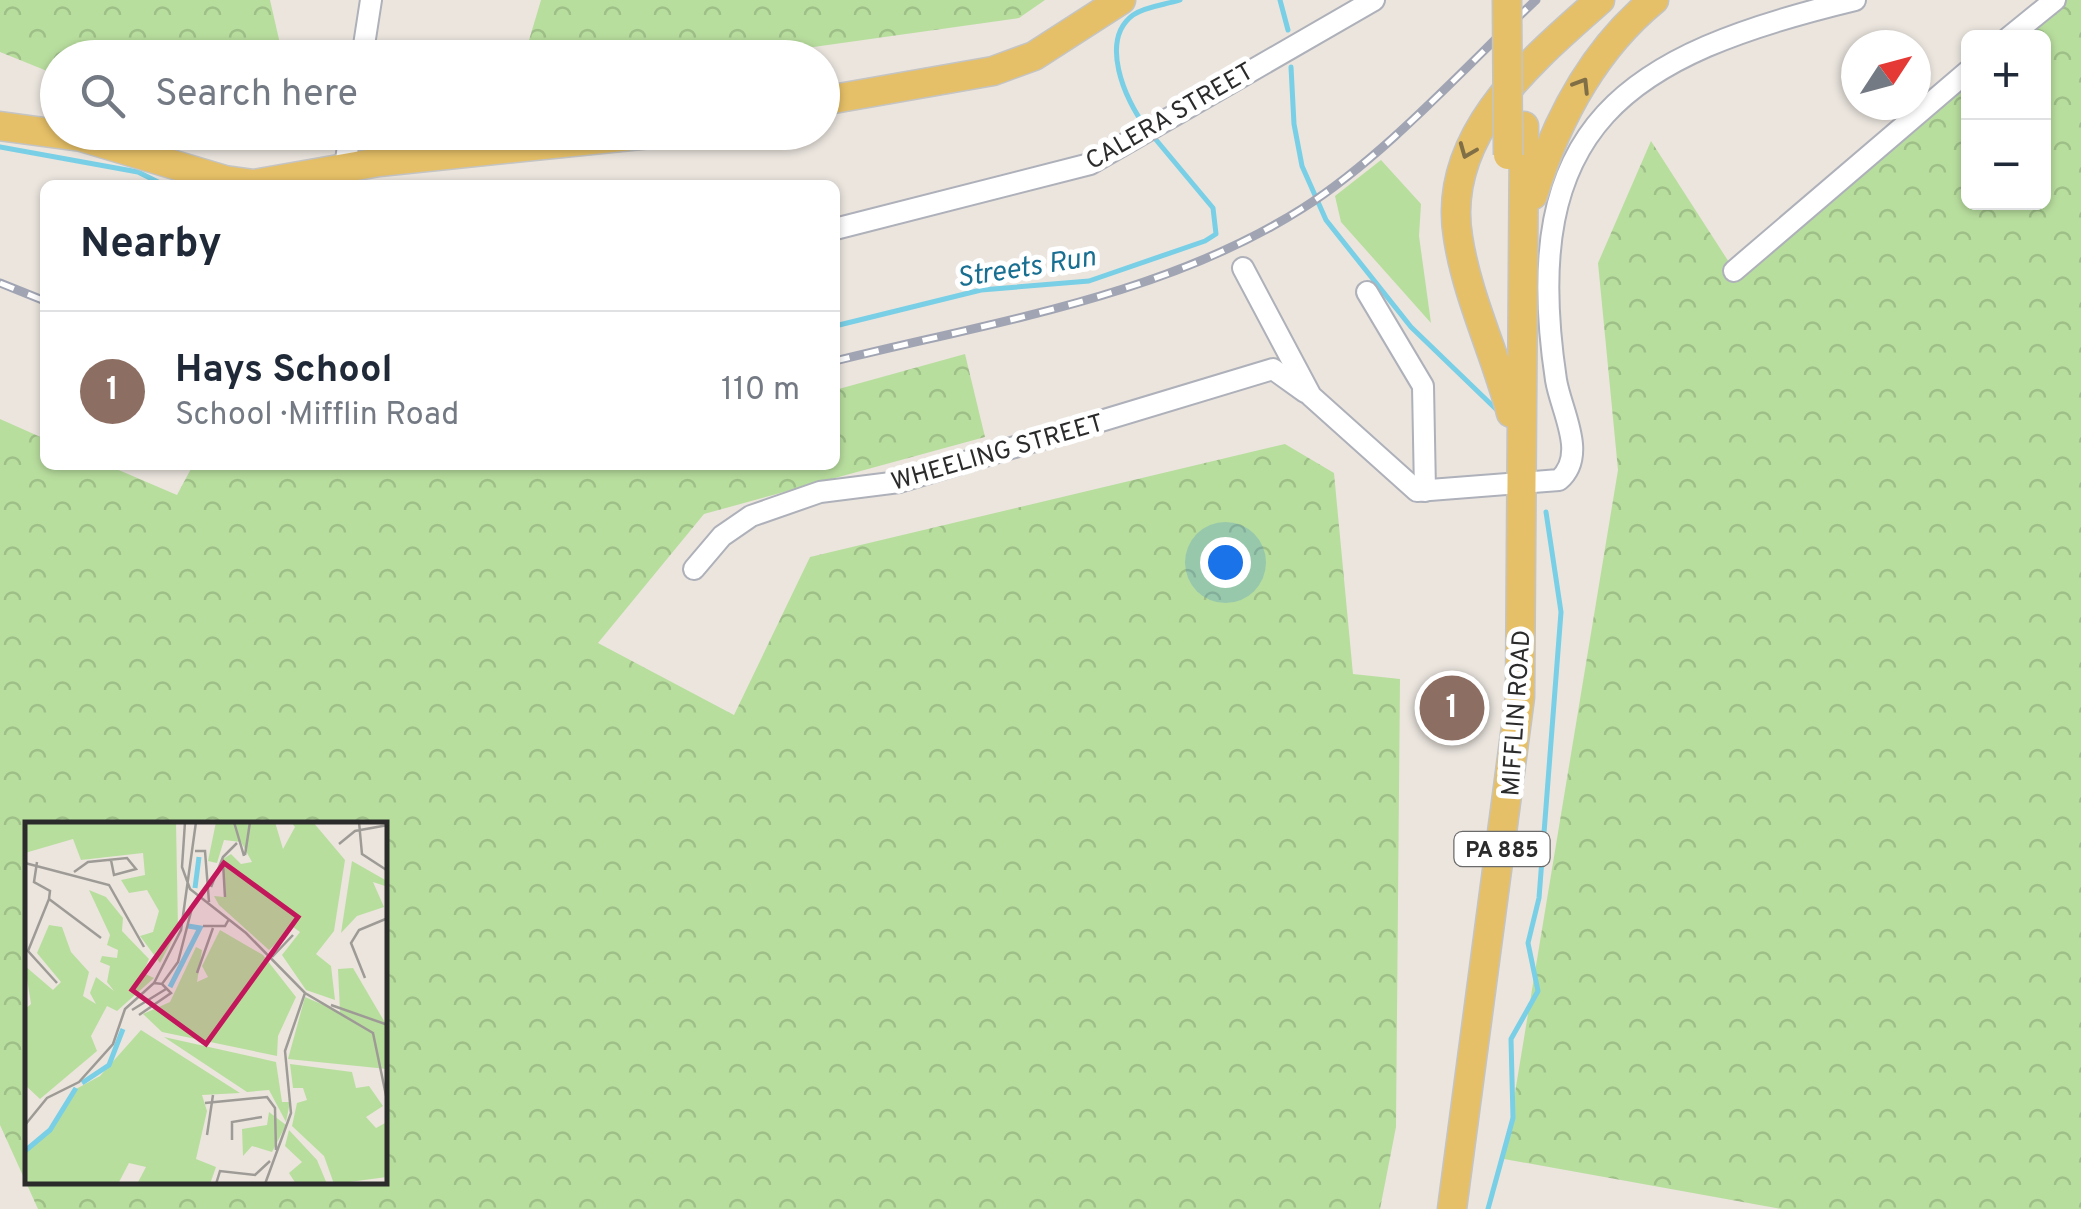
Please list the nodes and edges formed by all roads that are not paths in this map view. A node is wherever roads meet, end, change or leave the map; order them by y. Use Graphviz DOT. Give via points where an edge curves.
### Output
graph roads {
  1 [pos="370,0"];
  2 [pos="1121,0"];
  3 [pos="1374,0"];
  4 [pos="1507,0"];
  5 [pos="1524,0"];
  6 [pos="1600,0"];
  7 [pos="1654,0"];
  8 [pos="1855,0"];
  9 [pos="2055,0"];
  10 [pos="2018,30"];
  11 [pos="364,40"];
  12 [pos="1961,77"];
  13 [pos="840,98"];
  14 [pos="0,126"];
  15 [pos="40,131"];
  16 [pos="125,150"];
  17 [pos="347,150"];
  18 [pos="503,150"];
  19 [pos="345,167"];
  20 [pos="225,180"];
  21 [pos="276,180"];
  22 [pos="840,228"];
  23 [pos="1525,241"];
  24 [pos="1243,268"];
  25 [pos="1734,270"];
  26 [pos="1368,292"];
  27 [pos="1520,392"];
  28 [pos="1311,396"];
  29 [pos="1520,472"];
  30 [pos="1425,491"];
  31 [pos="694,569"];
  32 [pos="1452,1209"];
  1 -- 11 [label="street"];
  2 -- 13 [label="main road" via="1034,56 993,71"];
  3 -- 22 [label="street, CALERA STREET" via="1090,164"];
  4 -- 27 [label="main road, MIFFLIN ROAD / PA 885, bridge"];
  5 -- 23 [label="main road, MIFFLIN ROAD / PA 885"];
  6 -- 29 [label="main road, one-way" via="1488,113 1460,166 1458,237 1502,379"];
  23 -- 7 [label="main road, one-way" via="1533,194 1572,102 1604,49"];
  8 -- 29 [label="street" via="1756,24 1686,55 1637,82 1587,134 1558,200 1551,242 1556,381 1573,456 1559,480"];
  9 -- 10 [label="street"];
  12 -- 25 [label="street"];
  14 -- 15 [label="main road"];
  16 -- 20 [label="main road"];
  17 -- 19 [label="street"];
  18 -- 19 [label="main road"];
  19 -- 21 [label="main road"];
  23 -- 27 [label="main road, MIFFLIN ROAD / PA 885"];
  24 -- 28 [label="street"];
  26 -- 30 [label="street" via="1424,386"];
  27 -- 29 [label="main road, MIFFLIN ROAD / PA 885"];
  28 -- 30 [label="street" via="1416,491"];
  28 -- 31 [label="street, WHEELING STREET" via="1273,369 899,482 820,492 751,516 722,536"];
  29 -- 30 [label="street"];
  29 -- 32 [label="main road, MIFFLIN ROAD / PA 885" via="1519,713"];
}
